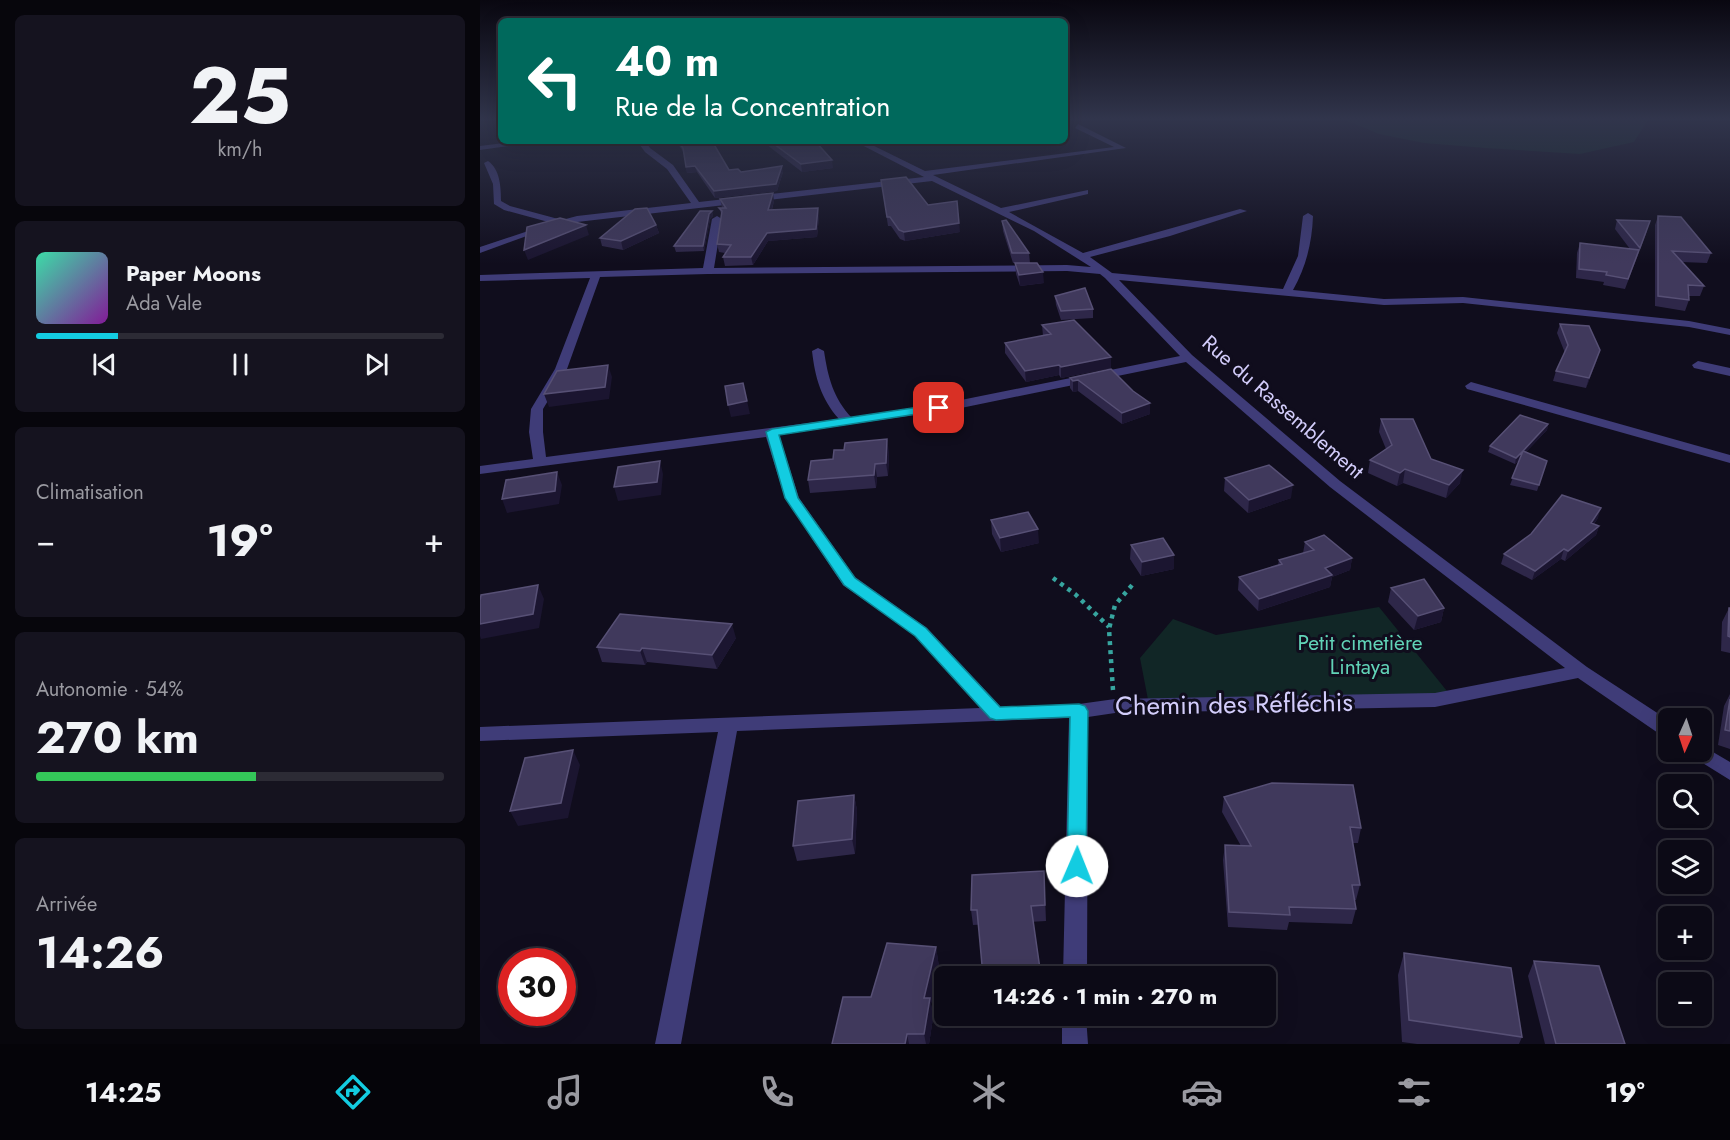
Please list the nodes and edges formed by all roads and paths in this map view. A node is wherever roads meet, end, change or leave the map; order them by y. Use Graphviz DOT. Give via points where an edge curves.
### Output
graph roads {
  1 [pos="490,167"];
  2 [pos="669,167"];
  3 [pos="912,167"];
  4 [pos="989,167"];
  5 [pos="930,175"];
  6 [pos="1085,192"];
  7 [pos="696,205"];
  8 [pos="999,211"];
  9 [pos="1244,211"];
  10 [pos="1308,216"];
  11 [pos="717,219"];
  12 [pos="562,223"];
  13 [pos="480,250"];
  14 [pos="1082,256"];
  15 [pos="708,271"];
  16 [pos="1105,273"];
  17 [pos="596,275"];
  18 [pos="480,278"];
  19 [pos="1286,293"];
  20 [pos="1730,332"];
  21 [pos="818,351"];
  22 [pos="1188,358"];
  23 [pos="1698,365"];
  24 [pos="1730,372"];
  25 [pos="1472,386"];
  26 [pos="849,422"];
  27 [pos="772,432"];
  28 [pos="1730,459"];
  29 [pos="540,462"];
  30 [pos="480,470"];
  31 [pos="1053,578"];
  32 [pos="1133,584"];
  33 [pos="1110,627"];
  34 [pos="1581,670"];
  35 [pos="1115,706"];
  36 [pos="1079,711"];
  37 [pos="996,714"];
  38 [pos="1658,723"];
  39 [pos="729,724"];
  40 [pos="480,734"];
  41 [pos="1712,760"];
  42 [pos="1730,772"];
  43 [pos="1075,966"];
  44 [pos="1074,1026"];
  45 [pos="668,1044"];
  46 [pos="1075,1044"];
  1 -- 12 [label="street" via="497,184 497,202"];
  2 -- 7 [label="street"];
  3 -- 5 [label="street, Rue du Rassemblement"];
  4 -- 5 [label="street"];
  5 -- 7 [label="street"];
  5 -- 8 [label="street, Rue du Rassemblement"];
  6 -- 8 [label="street"];
  7 -- 12 [label="street"];
  8 -- 14 [label="street, Rue du Rassemblement"];
  9 -- 14 [label="street"];
  10 -- 19 [label="street" via="1304,254"];
  11 -- 15 [label="street"];
  12 -- 13 [label="street"];
  14 -- 16 [label="street, Rue du Rassemblement"];
  15 -- 16 [label="street" via="1067,268"];
  15 -- 17 [label="street"];
  16 -- 19 [label="street"];
  16 -- 22 [label="street, Rue du Rassemblement"];
  17 -- 18 [label="street"];
  17 -- 29 [label="street" via="561,369 537,409"];
  19 -- 20 [label="street" via="1384,302 1463,300 1689,324"];
  21 -- 26 [label="street" via="822,381 833,407"];
  22 -- 26 [label="street" via="962,404"];
  22 -- 34 [label="street, Rue du Rassemblement" via="1335,484"];
  23 -- 24 [label="street"];
  25 -- 28 [label="street"];
  26 -- 27 [label="street"];
  27 -- 29 [label="street"];
  27 -- 37 [label="street" via="792,498 849,581 921,632"];
  29 -- 30 [label="street"];
  31 -- 33 [label="path"];
  32 -- 33 [label="path" via="1115,606"];
  33 -- 35 [label="path"];
  34 -- 35 [label="street, Chemin des Réfléchis" via="1435,700"];
  34 -- 38 [label="street, Rue du Rassemblement"];
  35 -- 36 [label="street, Chemin des Réfléchis"];
  36 -- 37 [label="street, Chemin des Réfléchis"];
  36 -- 43 [label="street"];
  37 -- 39 [label="street, Chemin des Réfléchis"];
  39 -- 40 [label="street, Chemin des Réfléchis"];
  39 -- 45 [label="street"];
  41 -- 42 [label="street"];
  44 -- 46 [label="street"];
}
